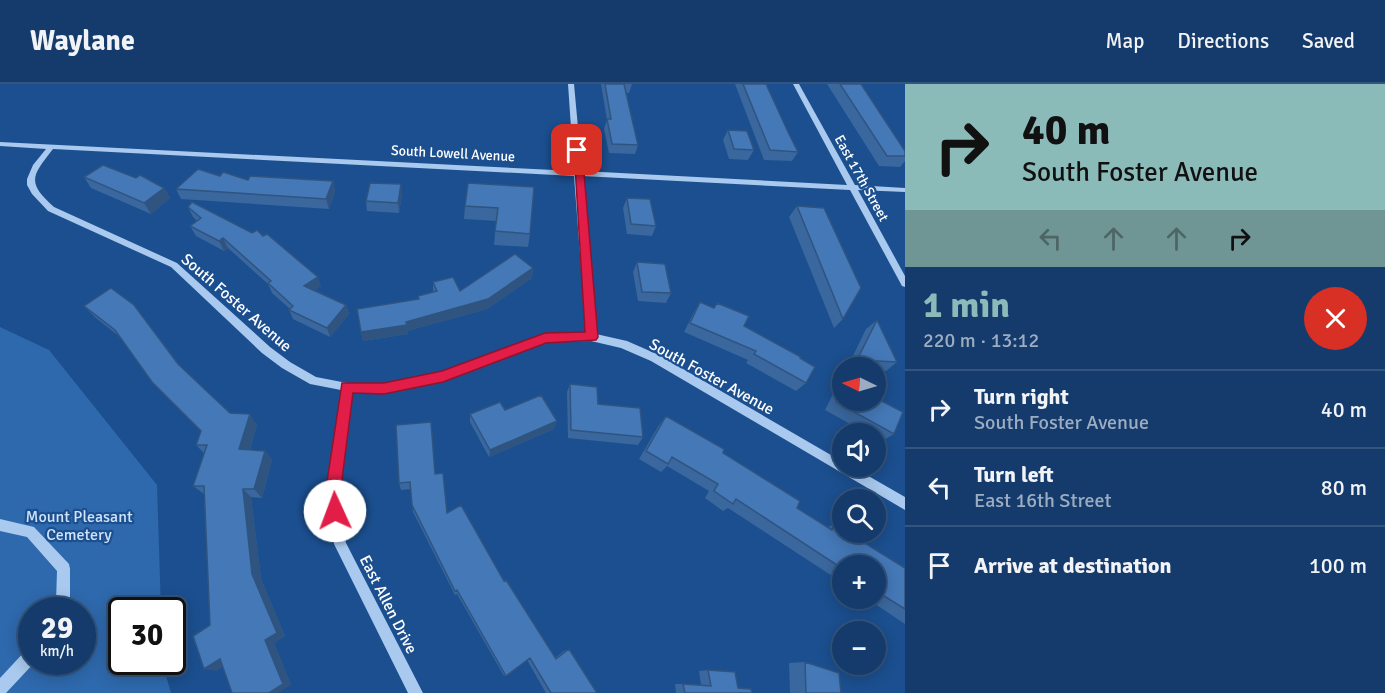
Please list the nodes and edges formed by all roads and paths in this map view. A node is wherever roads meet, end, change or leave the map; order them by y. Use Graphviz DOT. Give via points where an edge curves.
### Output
graph roads {
  1 [pos="571,84"];
  2 [pos="796,84"];
  3 [pos="0,144"];
  4 [pos="51,147"];
  5 [pos="579,172"];
  6 [pos="851,187"];
  7 [pos="905,190"];
  8 [pos="905,284"];
  9 [pos="591,337"];
  10 [pos="347,387"];
  11 [pos="905,504"];
  12 [pos="0,525"];
  13 [pos="63,597"];
  14 [pos="18,669"];
  15 [pos="0,689"];
  16 [pos="416,693"];
  1 -- 5 [label="street"];
  2 -- 6 [label="street, East 17th Street"];
  3 -- 4 [label="street, South Lowell Avenue"];
  4 -- 5 [label="street, South Lowell Avenue"];
  4 -- 10 [label="street, South Foster Avenue" via="31,175 30,188 38,199 51,209 174,265 286,365 314,381"];
  5 -- 6 [label="street, South Lowell Avenue"];
  5 -- 9 [label="street"];
  6 -- 7 [label="street, South Lowell Avenue"];
  6 -- 8 [label="street, East 17th Street"];
  9 -- 10 [label="street, South Foster Avenue" via="545,338 443,376 384,388"];
  9 -- 11 [label="street, South Foster Avenue" via="623,344 654,358"];
  10 -- 16 [label="street, East Allen Drive" via="332,495 340,544"];
  12 -- 13 [label="street" via="30,531 64,569"];
  14 -- 15 [label="street"];
}
